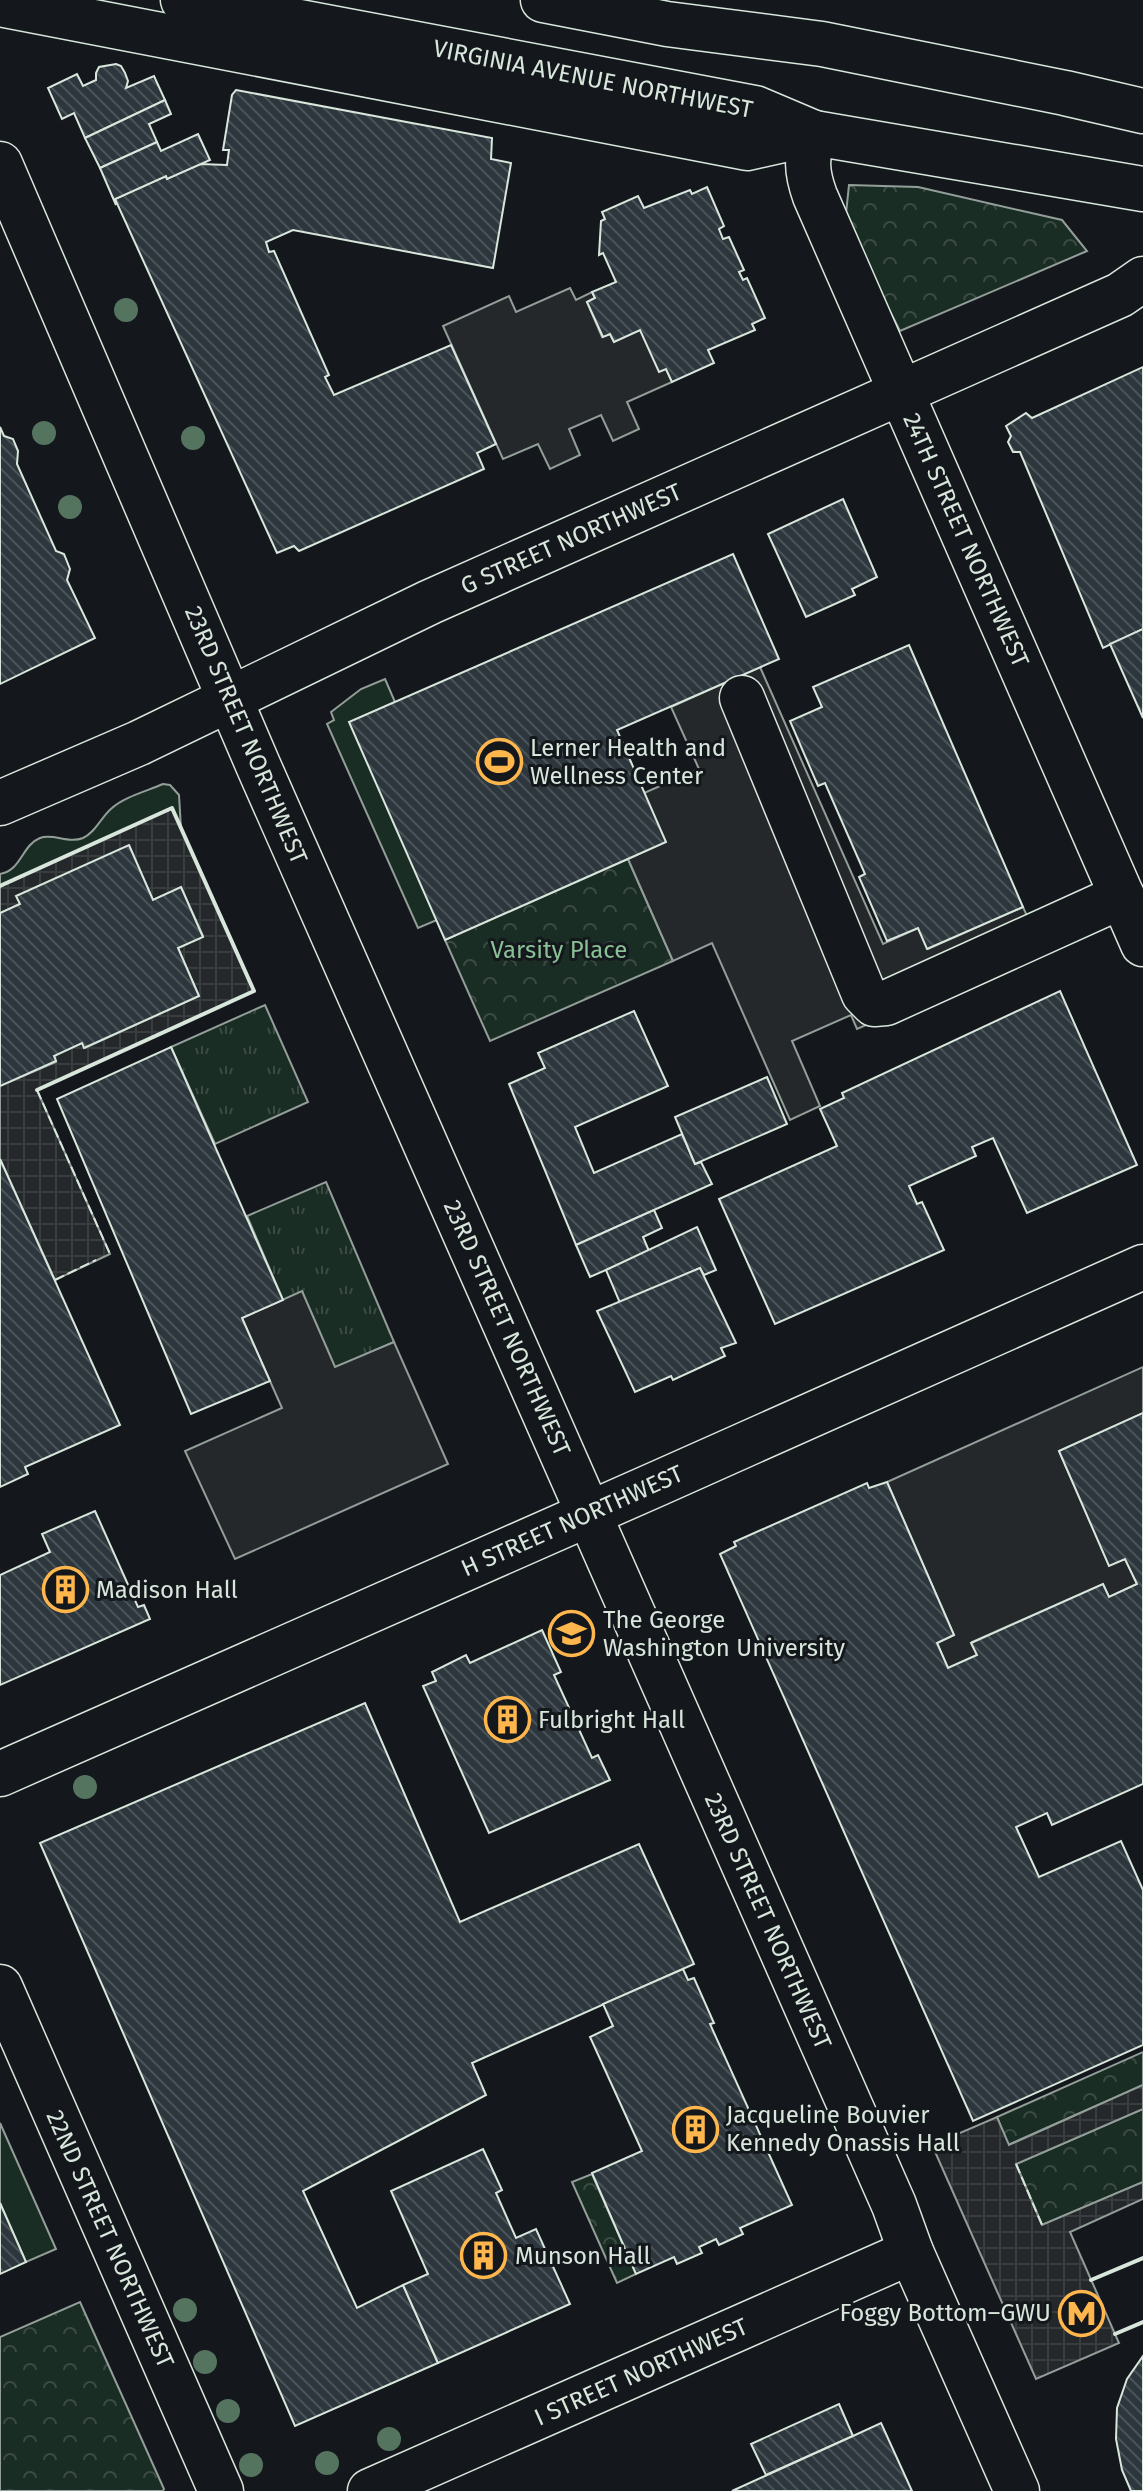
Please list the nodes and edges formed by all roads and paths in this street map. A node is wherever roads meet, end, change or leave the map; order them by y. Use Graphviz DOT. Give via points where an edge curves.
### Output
graph roads {
  1 [pos="183,0"];
  2 [pos="543,0"];
  3 [pos="692,0"];
  4 [pos="22,5"];
  5 [pos="822,44"];
  6 [pos="1143,111"];
  7 [pos="814,133"];
  8 [pos="0,164"];
  9 [pos="1143,189"];
  10 [pos="1143,279"];
  11 [pos="901,392"];
  12 [pos="229,698"];
  13 [pos="742,698"];
  14 [pos="0,803"];
  15 [pos="1122,896"];
  16 [pos="1143,944"];
  17 [pos="1143,1267"];
  18 [pos="589,1514"];
  19 [pos="0,1774"];
  20 [pos="0,1987"];
  21 [pos="911,2252"];
  22 [pos="221,2491"];
  23 [pos="370,2491"];
  24 [pos="1017,2491"];
  1 -- 7 [label="main road, VIRGINIA AVENUE NORTHWEST" via="755,108"];
  2 -- 5 [label="main road" via="667,24"];
  3 -- 5 [label="main road"];
  4 -- 7 [label="main road" via="747,148"];
  5 -- 6 [label="main road"];
  7 -- 9 [label="main road, VIRGINIA AVENUE NORTHWEST"];
  7 -- 11 [label="main road, 24TH STREET NORTHWEST" via="807,153 812,188"];
  8 -- 12 [label="main road, 23RD STREET NORTHWEST"];
  10 -- 11 [label="main road, G STREET NORTHWEST" via="1120,295"];
  11 -- 12 [label="main road, G STREET NORTHWEST" via="430,602"];
  11 -- 15 [label="main road, 24TH STREET NORTHWEST"];
  12 -- 14 [label="main road, G STREET NORTHWEST"];
  12 -- 18 [label="main road, 23RD STREET NORTHWEST"];
  13 -- 15 [label="main road" via="864,994 874,1004"];
  15 -- 16 [label="main road, 24TH STREET NORTHWEST"];
  17 -- 18 [label="main road, H STREET NORTHWEST"];
  18 -- 19 [label="main road, H STREET NORTHWEST"];
  18 -- 21 [label="main road, 23RD STREET NORTHWEST"];
  20 -- 22 [label="main road, 22ND STREET NORTHWEST"];
  21 -- 23 [label="main road, I STREET NORTHWEST"];
  21 -- 24 [label="main road, 23RD STREET NORTHWEST"];
}
